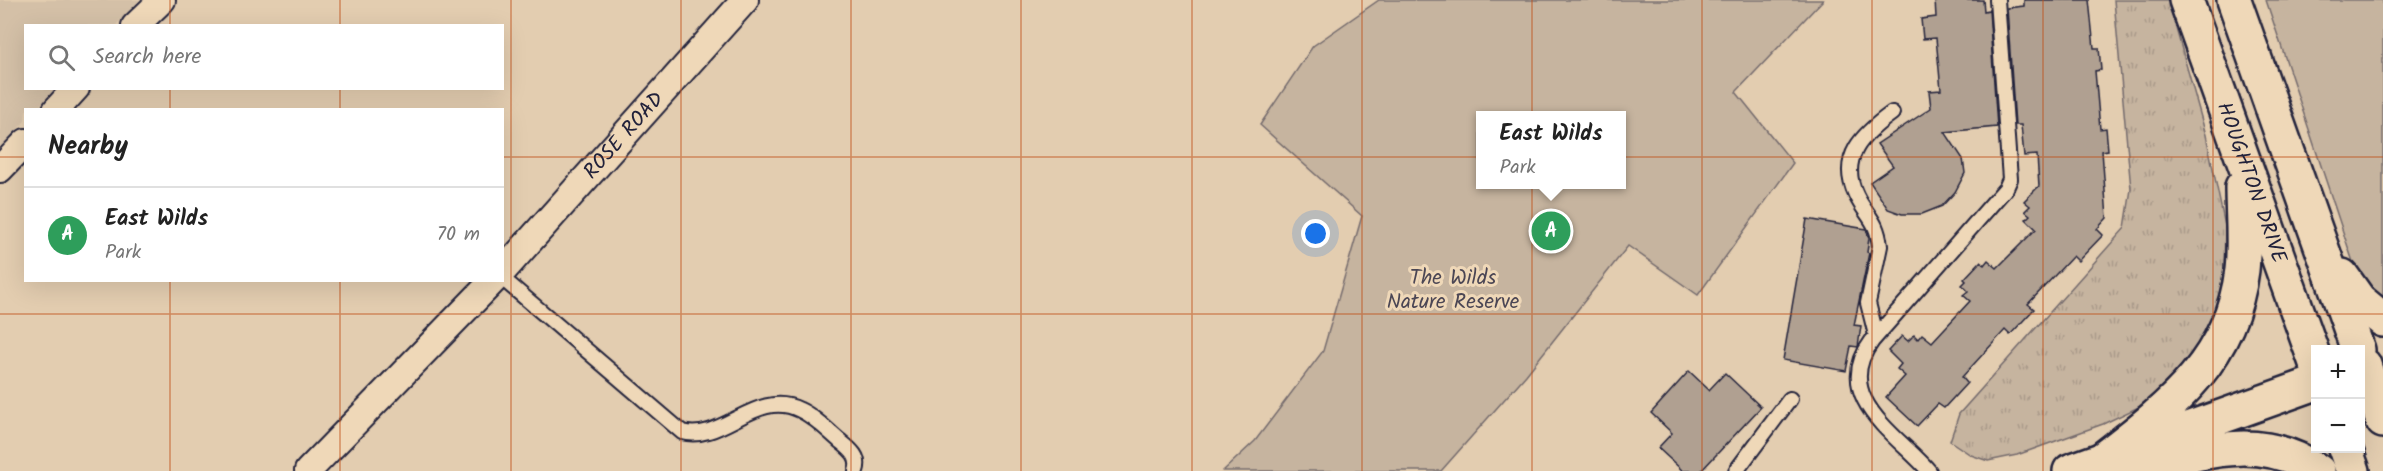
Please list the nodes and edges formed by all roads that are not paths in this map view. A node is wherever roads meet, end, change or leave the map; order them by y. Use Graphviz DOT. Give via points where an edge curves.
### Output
graph roads {
  1 [pos="162,0"];
  2 [pos="745,0"];
  3 [pos="1997,0"];
  4 [pos="2186,0"];
  5 [pos="2234,0"];
  6 [pos="137,24"];
  7 [pos="74,90"];
  8 [pos="58,108"];
  9 [pos="1892,113"];
  10 [pos="24,144"];
  11 [pos="2241,158"];
  12 [pos="0,169"];
  13 [pos="2319,235"];
  14 [pos="504,270"];
  15 [pos="504,280"];
  16 [pos="492,282"];
  17 [pos="2383,320"];
  18 [pos="1876,335"];
  19 [pos="2356,345"];
  20 [pos="2311,349"];
  21 [pos="2365,370"];
  22 [pos="2311,385"];
  23 [pos="1790,399"];
  24 [pos="2383,421"];
  25 [pos="2347,453"];
  26 [pos="2116,464"];
  27 [pos="308,471"];
  28 [pos="856,471"];
  29 [pos="1736,471"];
  30 [pos="1929,471"];
  31 [pos="2070,471"];
  32 [pos="2318,471"];
  33 [pos="2353,471"];
  1 -- 6 [label="street"];
  2 -- 14 [label="street, ROSE ROAD"];
  3 -- 18 [label="lane" via="2010,179"];
  4 -- 11 [label="main road, HOUGHTON DRIVE"];
  5 -- 13 [label="main road"];
  7 -- 8 [label="street"];
  9 -- 18 [label="lane" via="1858,144 1852,152 1851,165 1857,197 1872,217 1880,239 1868,303"];
  10 -- 12 [label="street"];
  11 -- 20 [label="main road, HOUGHTON DRIVE"];
  11 -- 26 [label="main road" via="2242,268 2223,338 2183,392"];
  13 -- 17 [label="main road" via="2353,294"];
  13 -- 19 [label="main road"];
  15 -- 28 [label="lane" via="682,432 706,433 751,410 788,405 801,410 853,452 858,462"];
  16 -- 27 [label="street"];
  18 -- 30 [label="lane" via="1860,363 1864,398 1876,419"];
  21 -- 24 [label="main road"];
  22 -- 26 [label="main road"];
  23 -- 29 [label="lane"];
  25 -- 33 [label="main road"];
  26 -- 31 [label="main road"];
  26 -- 32 [label="main road" via="2246,446 2285,453"];
}
